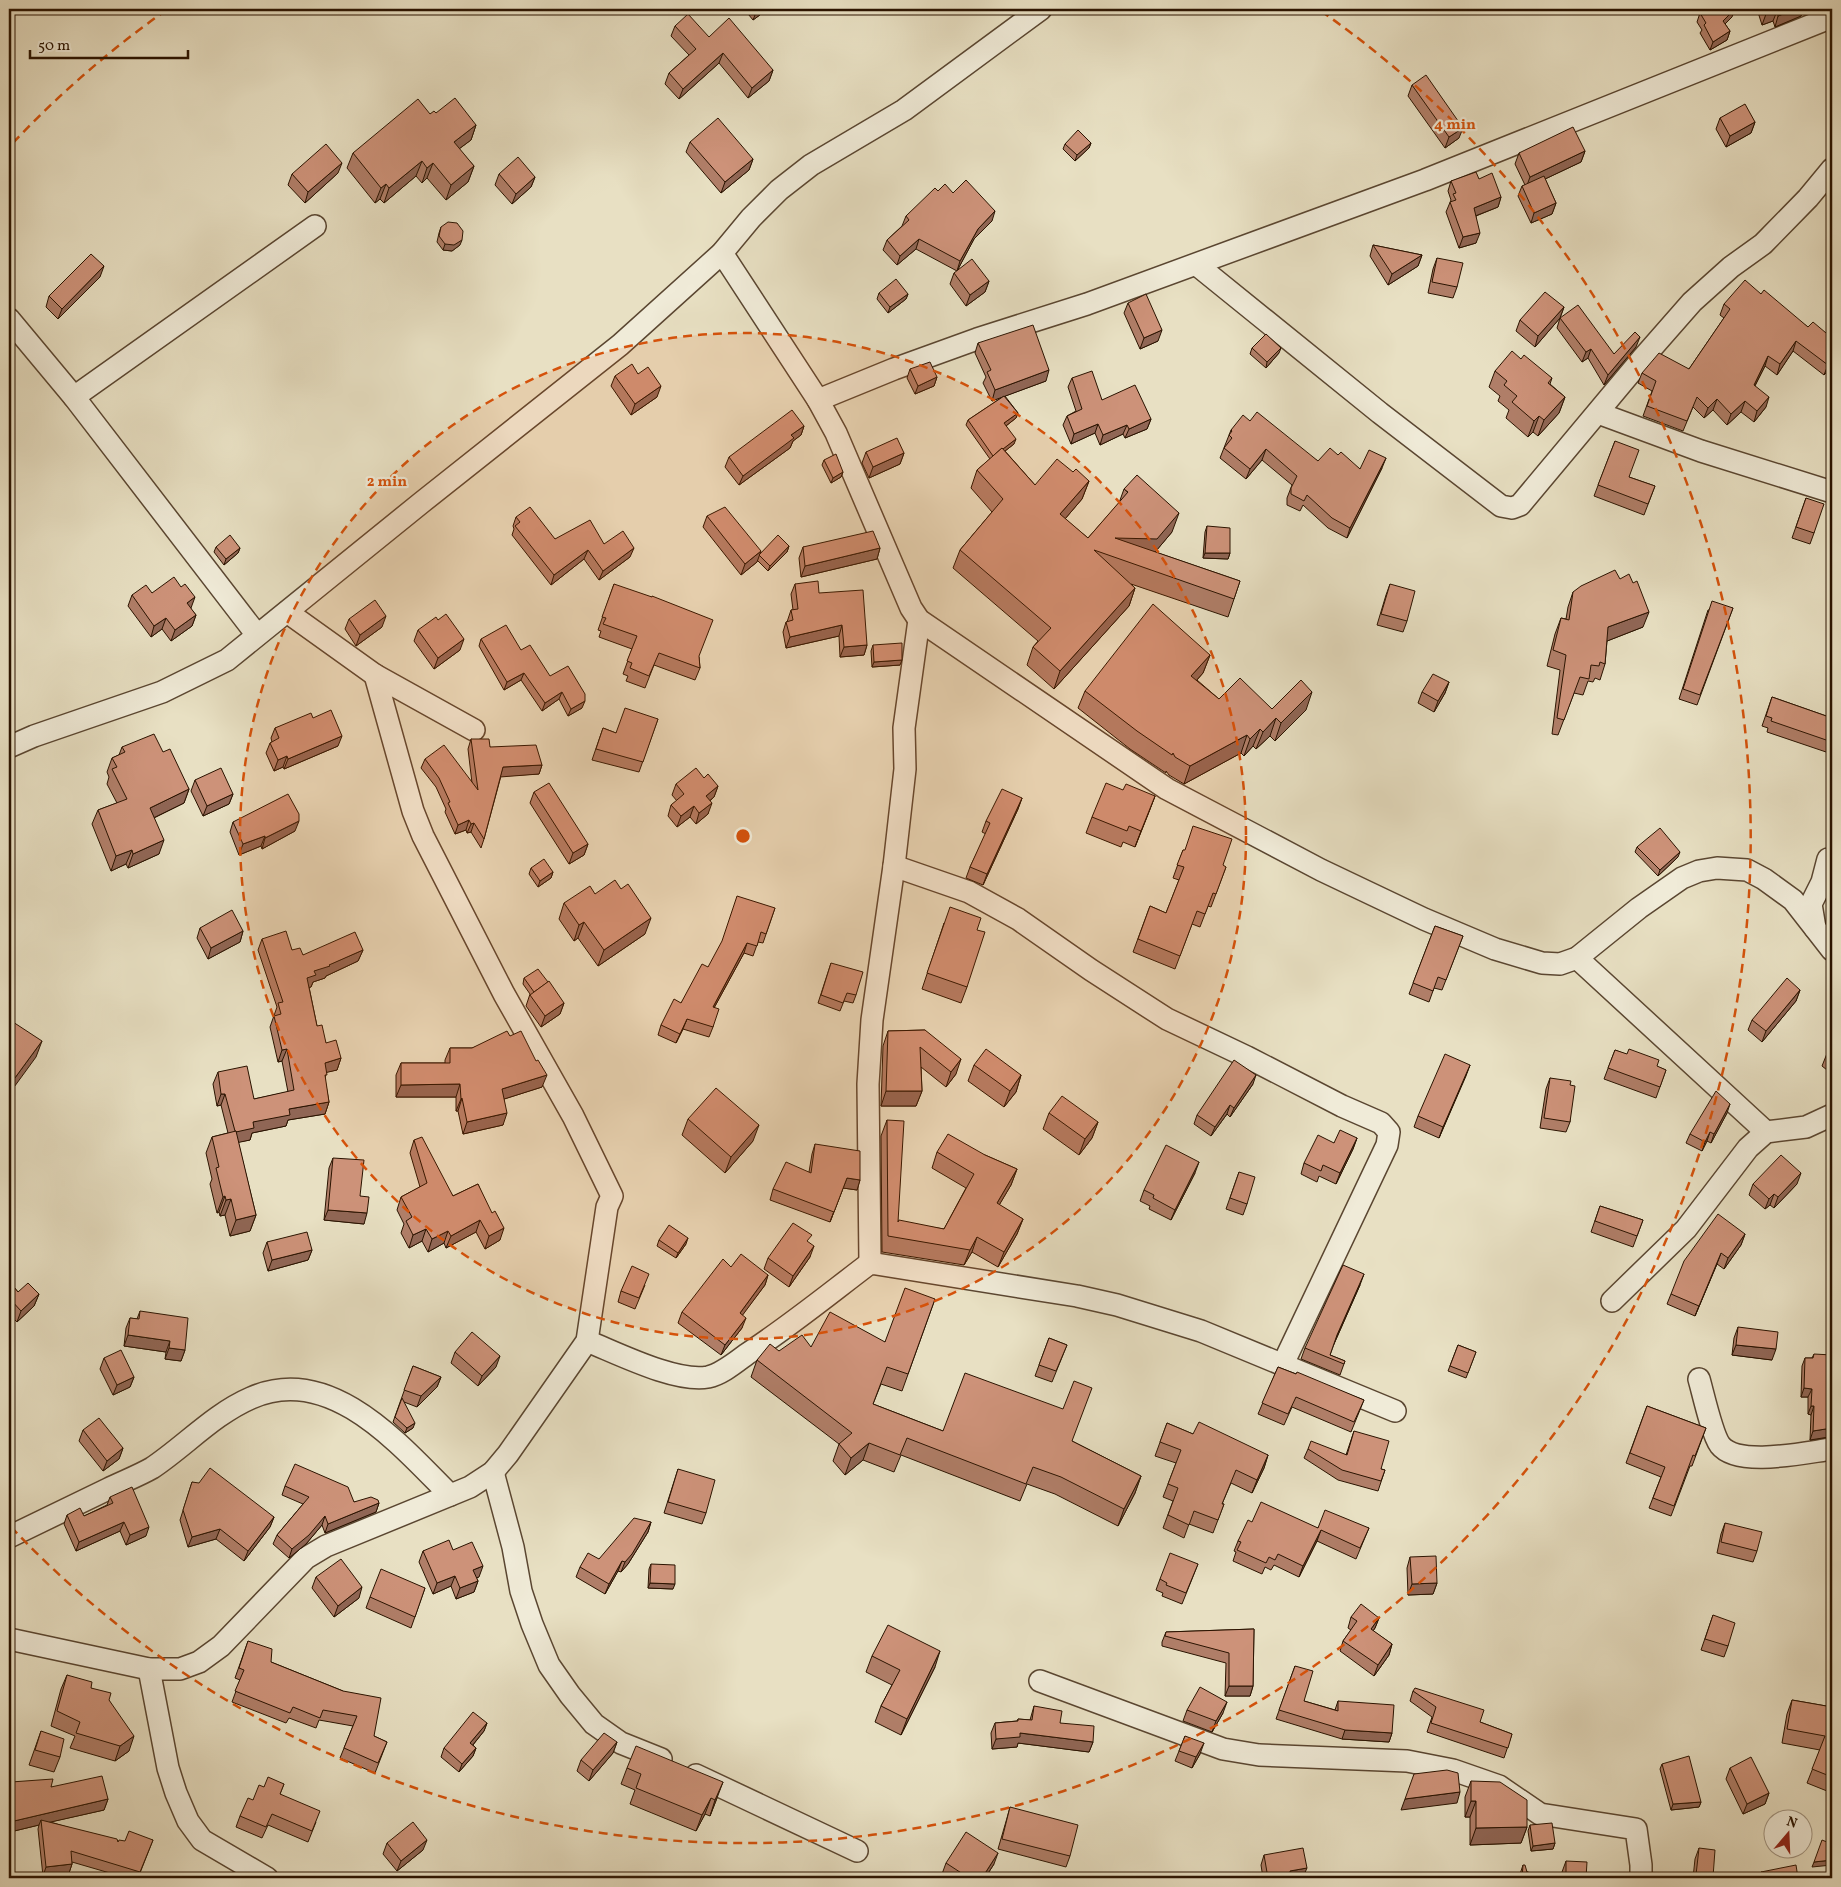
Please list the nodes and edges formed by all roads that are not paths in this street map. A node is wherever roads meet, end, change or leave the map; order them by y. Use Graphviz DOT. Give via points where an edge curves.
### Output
graph roads {
  1 [pos="1040,9"];
  2 [pos="1832,17"];
  3 [pos="1832,168"];
  4 [pos="315,226"];
  5 [pos="722,253"];
  6 [pos="1197,265"];
  7 [pos="9,319"];
  8 [pos="74,397"];
  9 [pos="818,400"];
  10 [pos="1598,413"];
  11 [pos="1832,492"];
  12 [pos="286,612"];
  13 [pos="919,620"];
  14 [pos="257,635"];
  15 [pos="375,675"];
  16 [pos="474,730"];
  17 [pos="9,747"];
  18 [pos="1832,860"];
  19 [pos="894,866"];
  20 [pos="1816,930"];
  21 [pos="1832,950"];
  22 [pos="1577,958"];
  23 [pos="1832,1115"];
  24 [pos="1766,1132"];
  25 [pos="870,1263"];
  26 [pos="1612,1301"];
  27 [pos="588,1341"];
  28 [pos="1283,1364"];
  29 [pos="1699,1379"];
  30 [pos="1395,1411"];
  31 [pos="1832,1448"];
  32 [pos="493,1472"];
  33 [pos="450,1495"];
  34 [pos="9,1536"];
  35 [pos="9,1639"];
  36 [pos="149,1669"];
  37 [pos="1040,1681"];
  38 [pos="857,1850"];
  39 [pos="267,1878"];
  40 [pos="1641,1878"];
  1 -- 5 [label="street" via="904,110 811,165 779,190"];
  2 -- 6 [label="street" via="1425,180"];
  3 -- 10 [label="street" via="1763,244 1692,302"];
  4 -- 8 [label="street"];
  5 -- 9 [label="street"];
  5 -- 12 [label="street" via="620,345"];
  6 -- 9 [label="street" via="977,339"];
  6 -- 10 [label="street" via="1501,506 1512,508 1520,505"];
  7 -- 8 [label="street"];
  8 -- 14 [label="street"];
  9 -- 13 [label="street" via="836,433"];
  10 -- 11 [label="street" via="1701,451"];
  12 -- 14 [label="street"];
  12 -- 15 [label="street"];
  13 -- 19 [label="street" via="904,728 905,769"];
  13 -- 22 [label="street" via="1167,789 1228,822 1389,903 1477,942 1542,963 1560,964"];
  14 -- 17 [label="street" via="227,660 162,692"];
  15 -- 16 [label="street"];
  15 -- 27 [label="street" via="423,836 504,994 573,1116 612,1196 607,1207"];
  18 -- 20 [label="street" via="1828,859 1822,882 1811,904"];
  19 -- 25 [label="street" via="872,1020 868,1084"];
  19 -- 28 [label="street" via="978,896 1018,918 1168,1019 1386,1128 1389,1140 1384,1153"];
  20 -- 21 [label="street"];
  20 -- 22 [label="street" via="1793,900 1764,879 1748,870 1716,868 1682,878"];
  22 -- 24 [label="street"];
  23 -- 24 [label="street" via="1806,1127"];
  24 -- 26 [label="street" via="1748,1148 1686,1229"];
  25 -- 27 [label="street" via="778,1333 724,1370 708,1377 666,1372"];
  25 -- 28 [label="street" via="1117,1305 1201,1331"];
  27 -- 32 [label="street"];
  28 -- 30 [label="street"];
  29 -- 31 [label="street" via="1720,1445 1733,1453 1749,1457 1773,1456"];
  32 -- 33 [label="street"];
  32 -- 38 [label="street" via="532,1624 549,1665 594,1724 621,1743 680,1767"];
  33 -- 34 [label="street" via="389,1434 354,1410 325,1395 300,1389 275,1389 228,1411 151,1468"];
  33 -- 36 [label="street" via="326,1546 306,1558 221,1646 199,1662 180,1669"];
  35 -- 36 [label="street"];
  36 -- 39 [label="street" via="168,1768 188,1821 202,1840"];
  37 -- 40 [label="street" via="1223,1749 1259,1755 1407,1761 1435,1766 1499,1786 1540,1814 1636,1829"];
}
